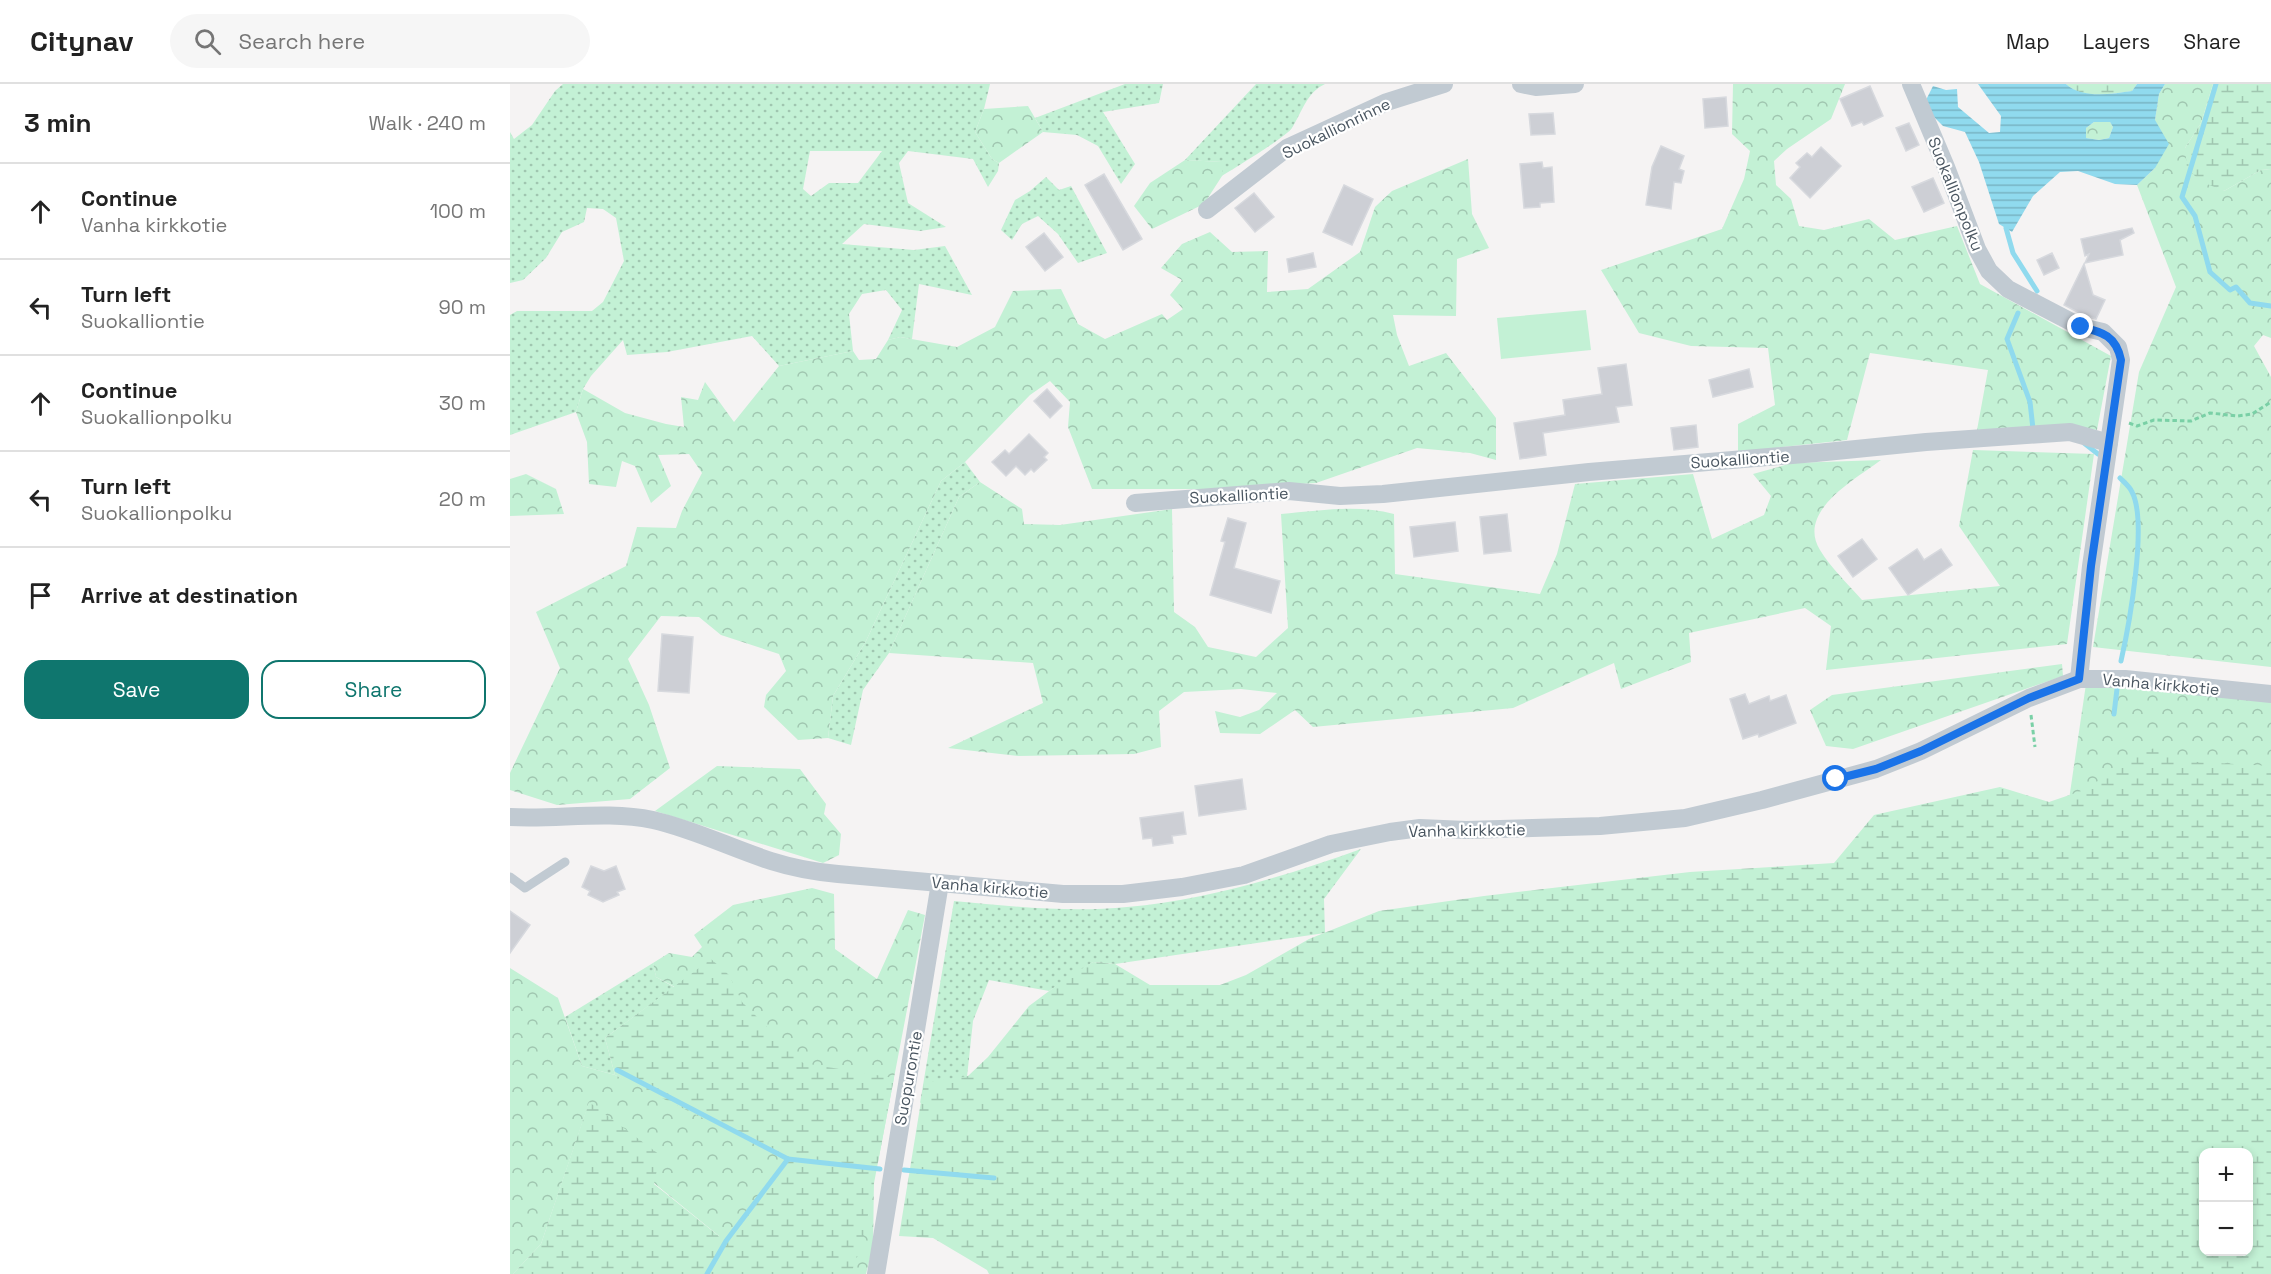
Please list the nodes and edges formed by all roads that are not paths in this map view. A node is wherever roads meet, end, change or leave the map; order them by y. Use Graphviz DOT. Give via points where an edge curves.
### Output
graph roads {
  1 [pos="1444,84"];
  2 [pos="1521,84"];
  3 [pos="1575,84"];
  4 [pos="1911,84"];
  5 [pos="1207,210"];
  6 [pos="2109,443"];
  7 [pos="1135,503"];
  8 [pos="2079,679"];
  9 [pos="2271,694"];
  10 [pos="510,817"];
  11 [pos="565,862"];
  12 [pos="510,877"];
  13 [pos="940,883"];
  14 [pos="876,1274"];
  1 -- 5 [label="street, Suokallionrinne" via="1387,102 1287,148"];
  2 -- 3 [label="street"];
  4 -- 6 [label="street, Suokallionpolku" via="1989,271 2008,289 2081,327 2103,332 2118,347 2121,360"];
  6 -- 7 [label="street, Suokalliontie" via="2070,432 1735,458 1383,494 1340,496 1289,491"];
  6 -- 8 [label="street"];
  8 -- 9 [label="street, Vanha kirkkotie" via="2125,679"];
  8 -- 13 [label="street, Vanha kirkkotie" via="1876,769 1684,818 1600,826 1420,828 1389,832 1330,844 1244,875 1124,894 1063,894"];
  10 -- 13 [label="street, Vanha kirkkotie" via="651,820 804,870"];
  11 -- 12 [label="lane" via="525,888"];
  13 -- 14 [label="street, Suopurontie"];
}
